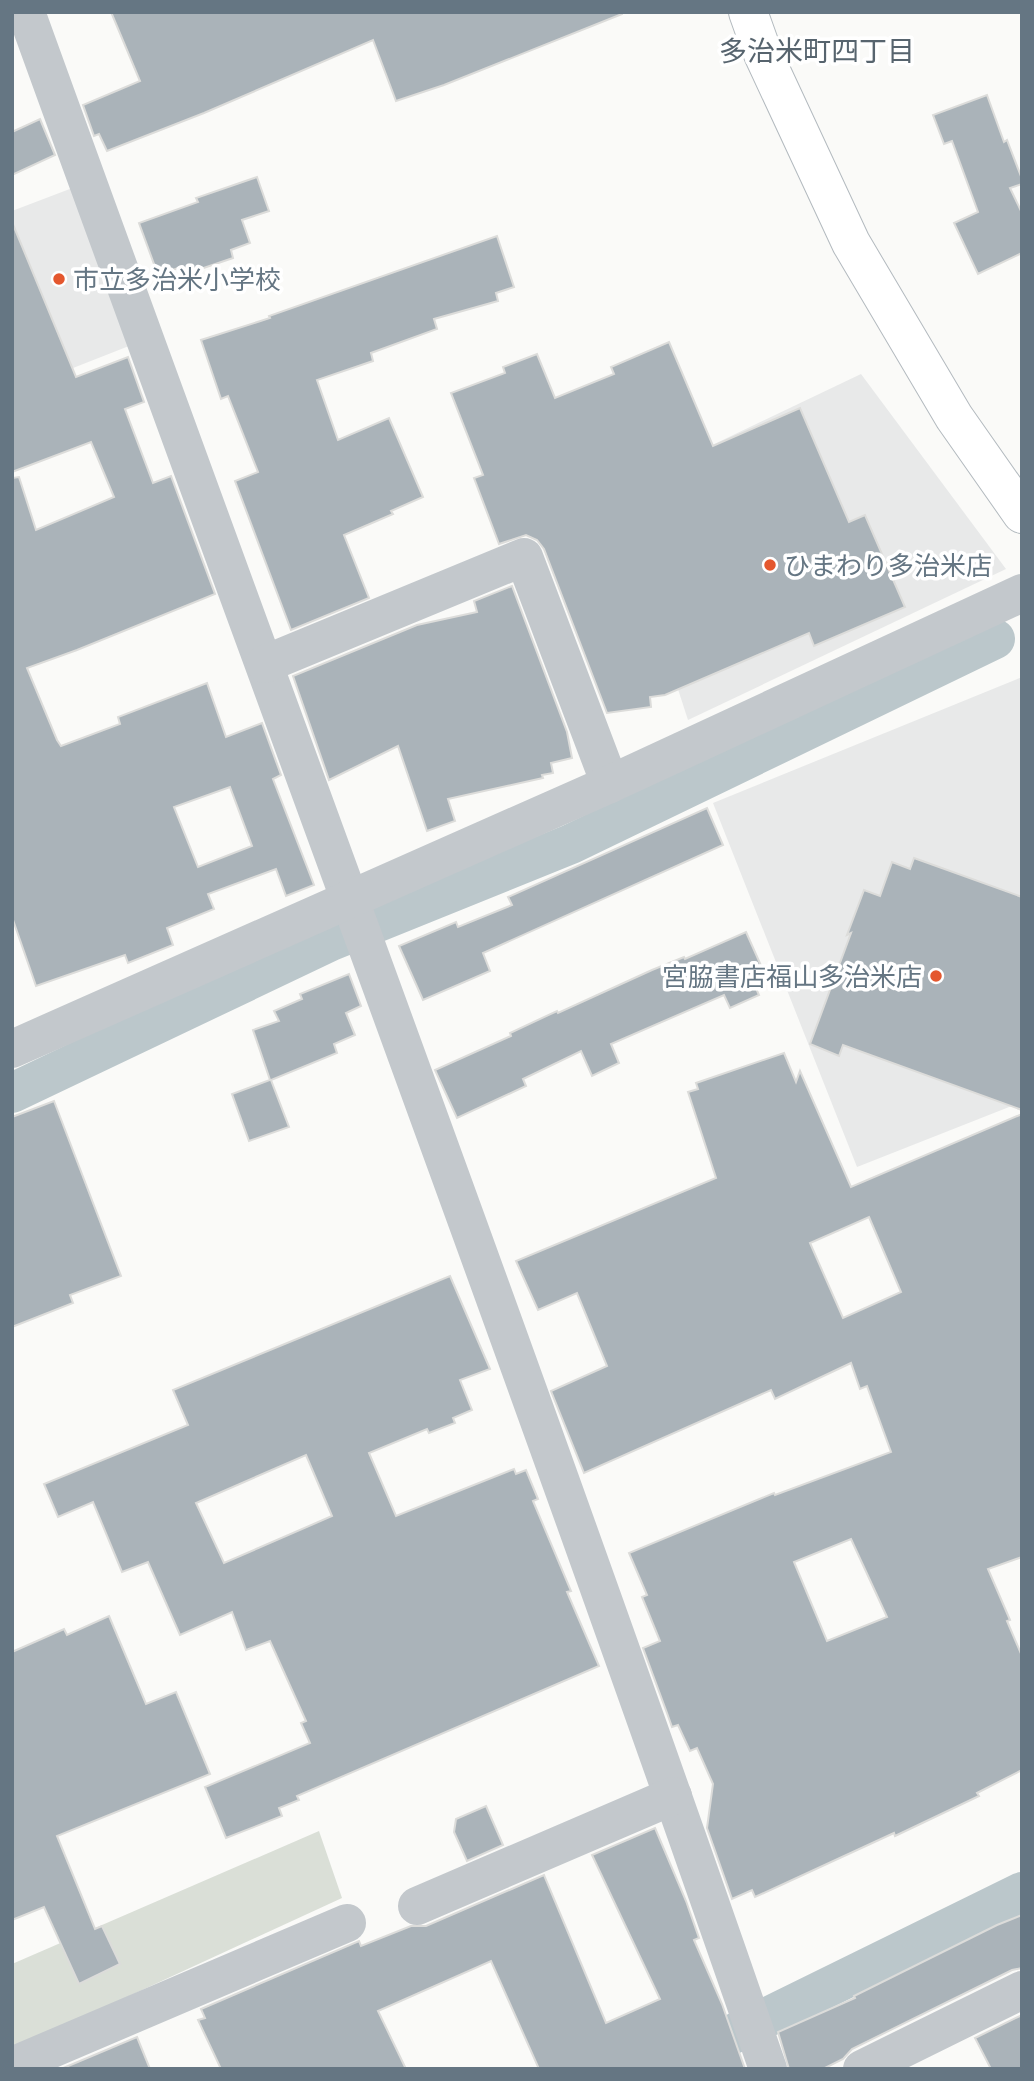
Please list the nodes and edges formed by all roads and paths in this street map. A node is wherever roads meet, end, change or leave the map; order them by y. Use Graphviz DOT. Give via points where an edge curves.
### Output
graph roads {
  1 [pos="26,12"];
  2 [pos="748,12"];
  3 [pos="1022,514"];
  4 [pos="1022,593"];
  5 [pos="265,664"];
  6 [pos="610,784"];
  7 [pos="357,916"];
  8 [pos="12,1049"];
  9 [pos="673,1796"];
  10 [pos="417,1906"];
  11 [pos="347,1923"];
  12 [pos="1022,1990"];
  13 [pos="12,2066"];
  14 [pos="768,2069"];
  15 [pos="862,2069"];
  1 -- 5 [label="street"];
  2 -- 3 [label="street" via="851,243 954,417"];
  4 -- 6 [label="street"];
  5 -- 6 [label="street" via="524,557"];
  5 -- 7 [label="street"];
  6 -- 7 [label="street"];
  7 -- 8 [label="street"];
  7 -- 9 [label="street"];
  9 -- 10 [label="street"];
  9 -- 14 [label="street"];
  11 -- 13 [label="street"];
  12 -- 15 [label="street"];
}
